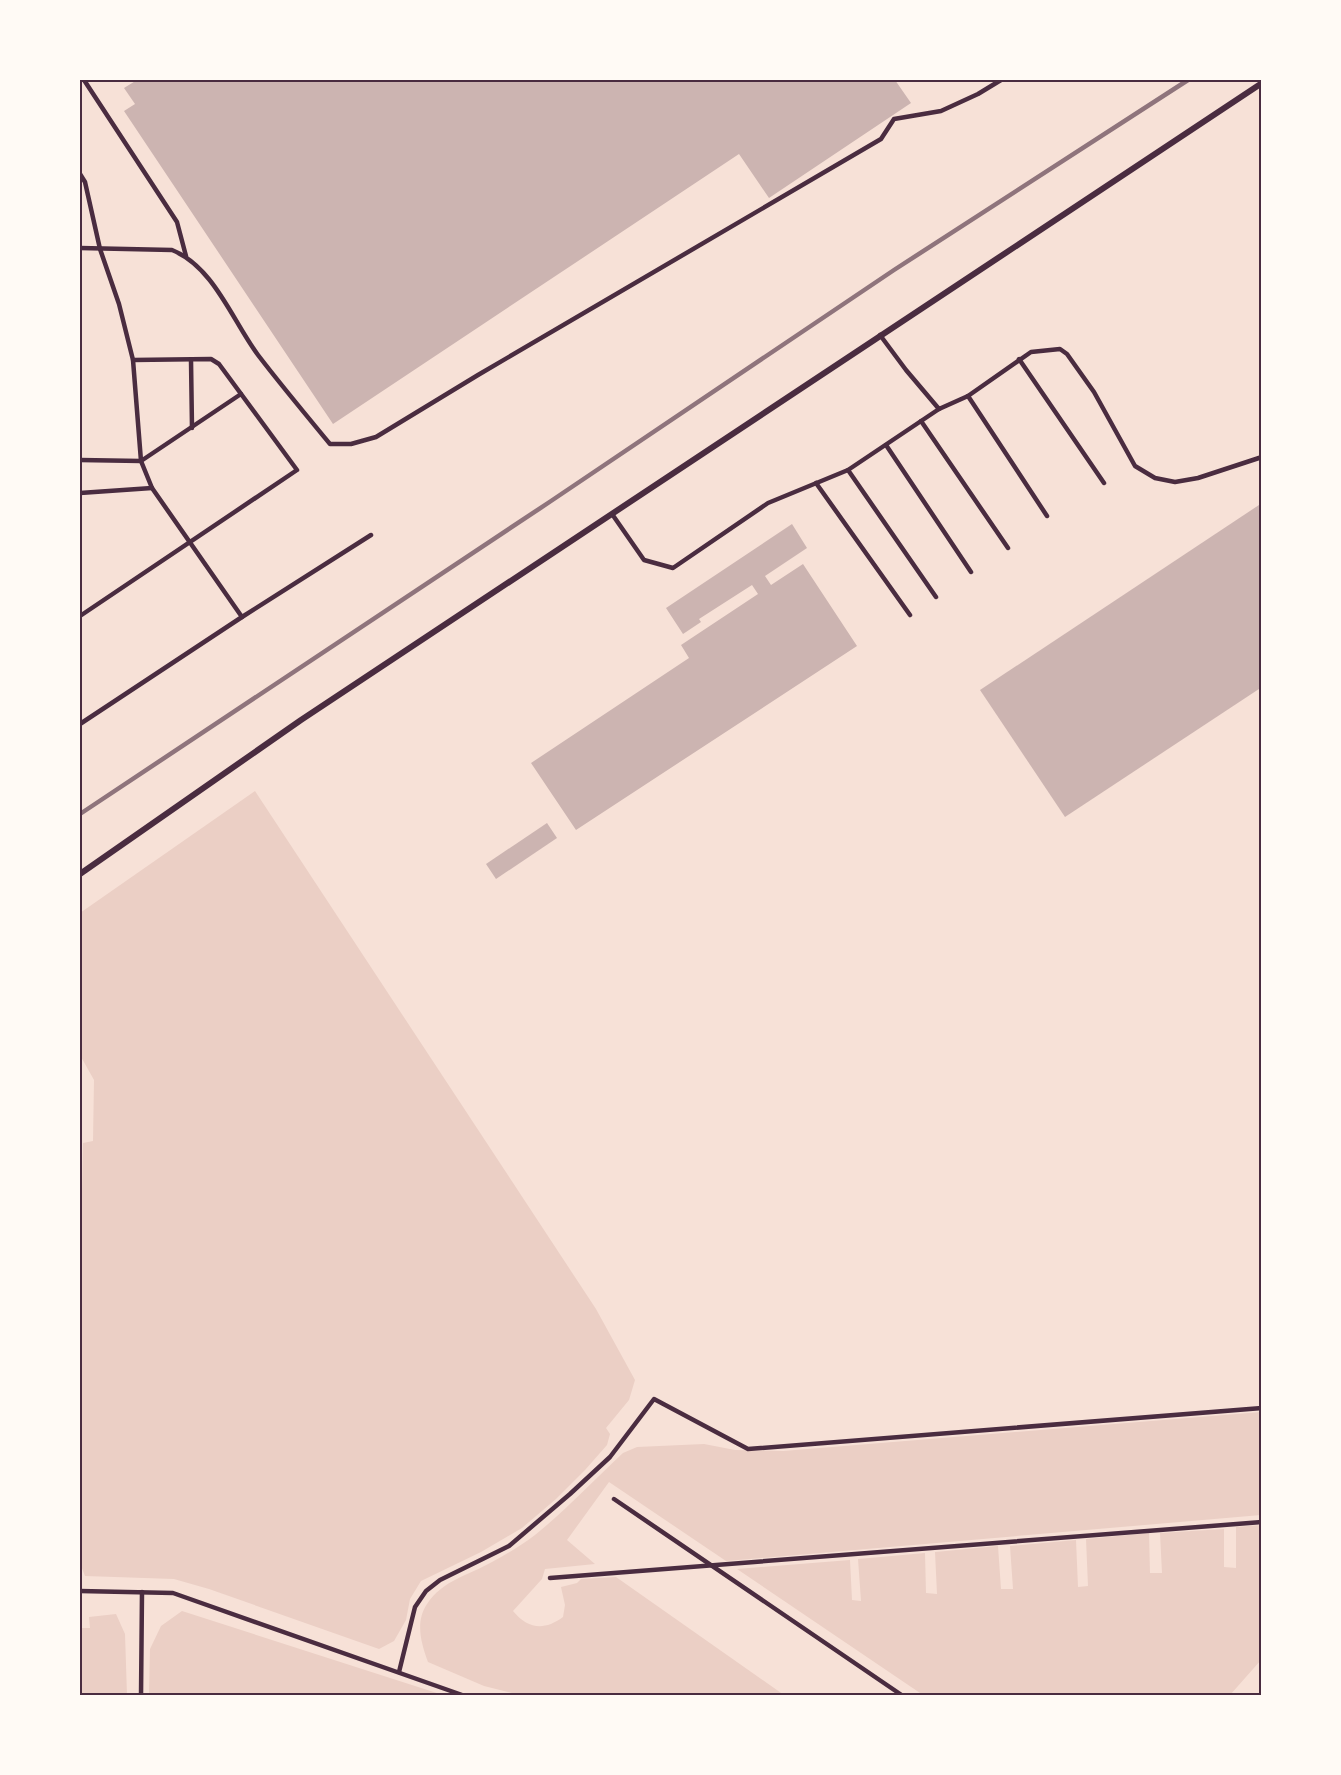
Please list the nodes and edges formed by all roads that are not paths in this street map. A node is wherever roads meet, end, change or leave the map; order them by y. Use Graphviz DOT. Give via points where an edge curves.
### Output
graph roads {
  1 [pos="84,80"];
  2 [pos="1001,80"];
  3 [pos="1262,82"];
  4 [pos="80,174"];
  5 [pos="80,248"];
  6 [pos="100,249"];
  7 [pos="186,256"];
  8 [pos="880,335"];
  9 [pos="1019,359"];
  10 [pos="133,360"];
  11 [pos="191,360"];
  12 [pos="241,394"];
  13 [pos="968,396"];
  14 [pos="939,410"];
  15 [pos="921,421"];
  16 [pos="192,428"];
  17 [pos="886,445"];
  18 [pos="1262,457"];
  19 [pos="80,460"];
  20 [pos="141,461"];
  21 [pos="848,470"];
  22 [pos="816,483"];
  23 [pos="1104,483"];
  24 [pos="152,488"];
  25 [pos="80,493"];
  26 [pos="612,514"];
  27 [pos="1047,516"];
  28 [pos="371,535"];
  29 [pos="190,542"];
  30 [pos="1008,548"];
  31 [pos="972,572"];
  32 [pos="936,597"];
  33 [pos="910,615"];
  34 [pos="80,616"];
  35 [pos="242,617"];
  36 [pos="80,724"];
  37 [pos="80,874"];
  38 [pos="1262,1408"];
  39 [pos="614,1499"];
  40 [pos="1262,1522"];
  41 [pos="711,1565"];
  42 [pos="550,1578"];
  43 [pos="80,1591"];
  44 [pos="142,1592"];
  45 [pos="399,1672"];
  46 [pos="141,1695"];
  47 [pos="465,1695"];
  48 [pos="903,1695"];
  1 -- 7 [label="lane" via="177,222"];
  2 -- 7 [label="lane" via="941,111 894,119 881,140 376,437 351,444 330,444 257,354 210,281"];
  3 -- 8 [label="street"];
  4 -- 6 [label="lane" via="86,182"];
  5 -- 6 [label="lane"];
  6 -- 7 [label="lane" via="172,250"];
  6 -- 10 [label="lane"];
  8 -- 14 [label="lane"];
  8 -- 26 [label="street"];
  9 -- 13 [label="lane"];
  9 -- 18 [label="lane" via="1050,349 1067,354 1094,392 1135,466 1155,478 1175,482 1198,478"];
  9 -- 23 [label="lane"];
  10 -- 11 [label="lane"];
  10 -- 20 [label="lane"];
  11 -- 12 [label="lane" via="211,359 219,364"];
  11 -- 16 [label="lane"];
  12 -- 16 [label="lane"];
  12 -- 29 [label="lane" via="297,470"];
  13 -- 14 [label="lane"];
  13 -- 27 [label="lane"];
  14 -- 15 [label="lane"];
  15 -- 17 [label="lane"];
  15 -- 30 [label="lane"];
  16 -- 20 [label="lane"];
  17 -- 21 [label="lane"];
  17 -- 31 [label="lane"];
  19 -- 20 [label="lane"];
  20 -- 24 [label="lane"];
  21 -- 22 [label="lane"];
  21 -- 32 [label="lane"];
  22 -- 26 [label="lane" via="768,503 673,568 644,560"];
  22 -- 33 [label="lane"];
  24 -- 25 [label="lane"];
  24 -- 29 [label="lane"];
  26 -- 37 [label="street" via="301,720"];
  28 -- 35 [label="lane"];
  29 -- 34 [label="lane"];
  29 -- 35 [label="lane"];
  35 -- 36 [label="lane"];
  38 -- 45 [label="lane" via="748,1449 654,1399 610,1457 509,1546 426,1591 414,1608"];
  39 -- 41 [label="lane"];
  40 -- 41 [label="lane"];
  41 -- 42 [label="lane"];
  41 -- 48 [label="lane"];
  43 -- 44 [label="lane"];
  44 -- 45 [label="lane" via="173,1593"];
  44 -- 46 [label="lane"];
  45 -- 47 [label="lane"];
}
